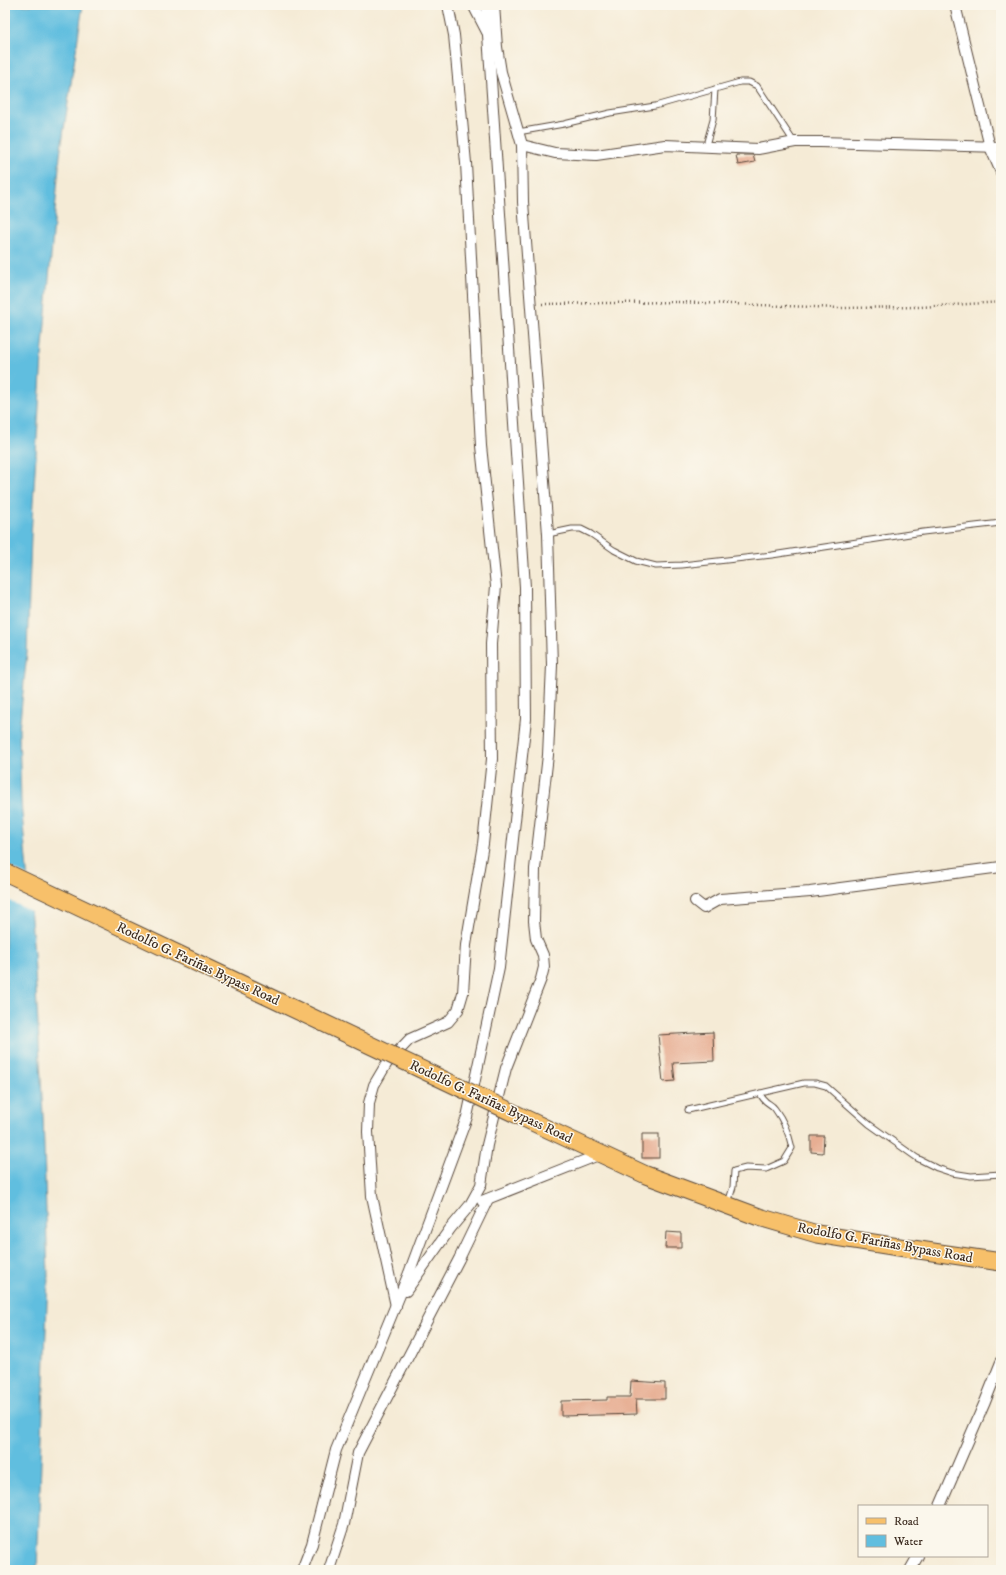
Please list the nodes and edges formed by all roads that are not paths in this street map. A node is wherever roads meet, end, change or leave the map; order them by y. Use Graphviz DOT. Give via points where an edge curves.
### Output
graph roads {
  1 [pos="448,5"];
  2 [pos="474,5"];
  3 [pos="486,5"];
  4 [pos="494,5"];
  5 [pos="955,5"];
  6 [pos="488,35"];
  7 [pos="497,47"];
  8 [pos="715,89"];
  9 [pos="518,132"];
  10 [pos="795,142"];
  11 [pos="522,144"];
  12 [pos="706,145"];
  13 [pos="990,147"];
  14 [pos="1001,147"];
  15 [pos="1001,172"];
  16 [pos="1001,523"];
  17 [pos="548,534"];
  18 [pos="1001,867"];
  19 [pos="5,872"];
  20 [pos="695,901"];
  21 [pos="760,1093"];
  22 [pos="688,1110"];
  23 [pos="601,1154"];
  24 [pos="1001,1174"];
  25 [pos="488,1199"];
  26 [pos="470,1205"];
  27 [pos="727,1206"];
  28 [pos="1001,1262"];
  29 [pos="396,1306"];
  30 [pos="1001,1362"];
  31 [pos="940,1505"];
  32 [pos="917,1557"];
  33 [pos="302,1570"];
  34 [pos="329,1570"];
  35 [pos="910,1570"];
  1 -- 29 [label="street" via="454,34 466,163 481,446 496,586 491,644 492,759 483,844 466,945 463,993 458,1010 448,1022 410,1039 387,1063 374,1085 369,1103 372,1196"];
  2 -- 6 [label="street"];
  3 -- 6 [label="street"];
  4 -- 7 [label="street"];
  5 -- 13 [label="street"];
  6 -- 7 [label="street"];
  6 -- 29 [label="street" via="525,587 526,719 499,968 467,1118"];
  7 -- 9 [label="street" via="501,72"];
  8 -- 9 [label="lane" via="655,106"];
  8 -- 10 [label="lane" via="740,82 749,82 757,86"];
  8 -- 12 [label="lane" via="713,120"];
  9 -- 11 [label="street"];
  10 -- 12 [label="street" via="758,149"];
  10 -- 13 [label="street"];
  11 -- 12 [label="street" via="555,153 596,155 665,145"];
  11 -- 17 [label="street" via="523,202"];
  13 -- 14 [label="street"];
  13 -- 15 [label="street"];
  16 -- 17 [label="lane" via="772,555 656,566 636,561 581,529"];
  17 -- 26 [label="street" via="552,665 548,755 535,869 534,921 544,967 506,1068 487,1145 481,1186"];
  18 -- 20 [label="street" via="810,892 720,899 704,908"];
  19 -- 23 [label="main road, Rodolfo G. Fariñas Bypass Road, bridge"];
  21 -- 22 [label="lane"];
  21 -- 24 [label="lane" via="804,1084 826,1086 869,1124 917,1158 952,1173 971,1176"];
  21 -- 27 [label="lane" via="781,1118 792,1148 784,1161 766,1169 746,1168 734,1171 733,1187"];
  23 -- 25 [label="street"];
  23 -- 27 [label="main road, Rodolfo G. Fariñas Bypass Road" via="646,1175"];
  25 -- 26 [label="street"];
  25 -- 34 [label="street" via="358,1453 344,1524"];
  26 -- 29 [label="street"];
  27 -- 28 [label="main road, Rodolfo G. Fariñas Bypass Road" via="817,1234"];
  29 -- 33 [label="street" via="336,1450 314,1537"];
  30 -- 31 [label="street"];
  32 -- 35 [label="street"];
}
